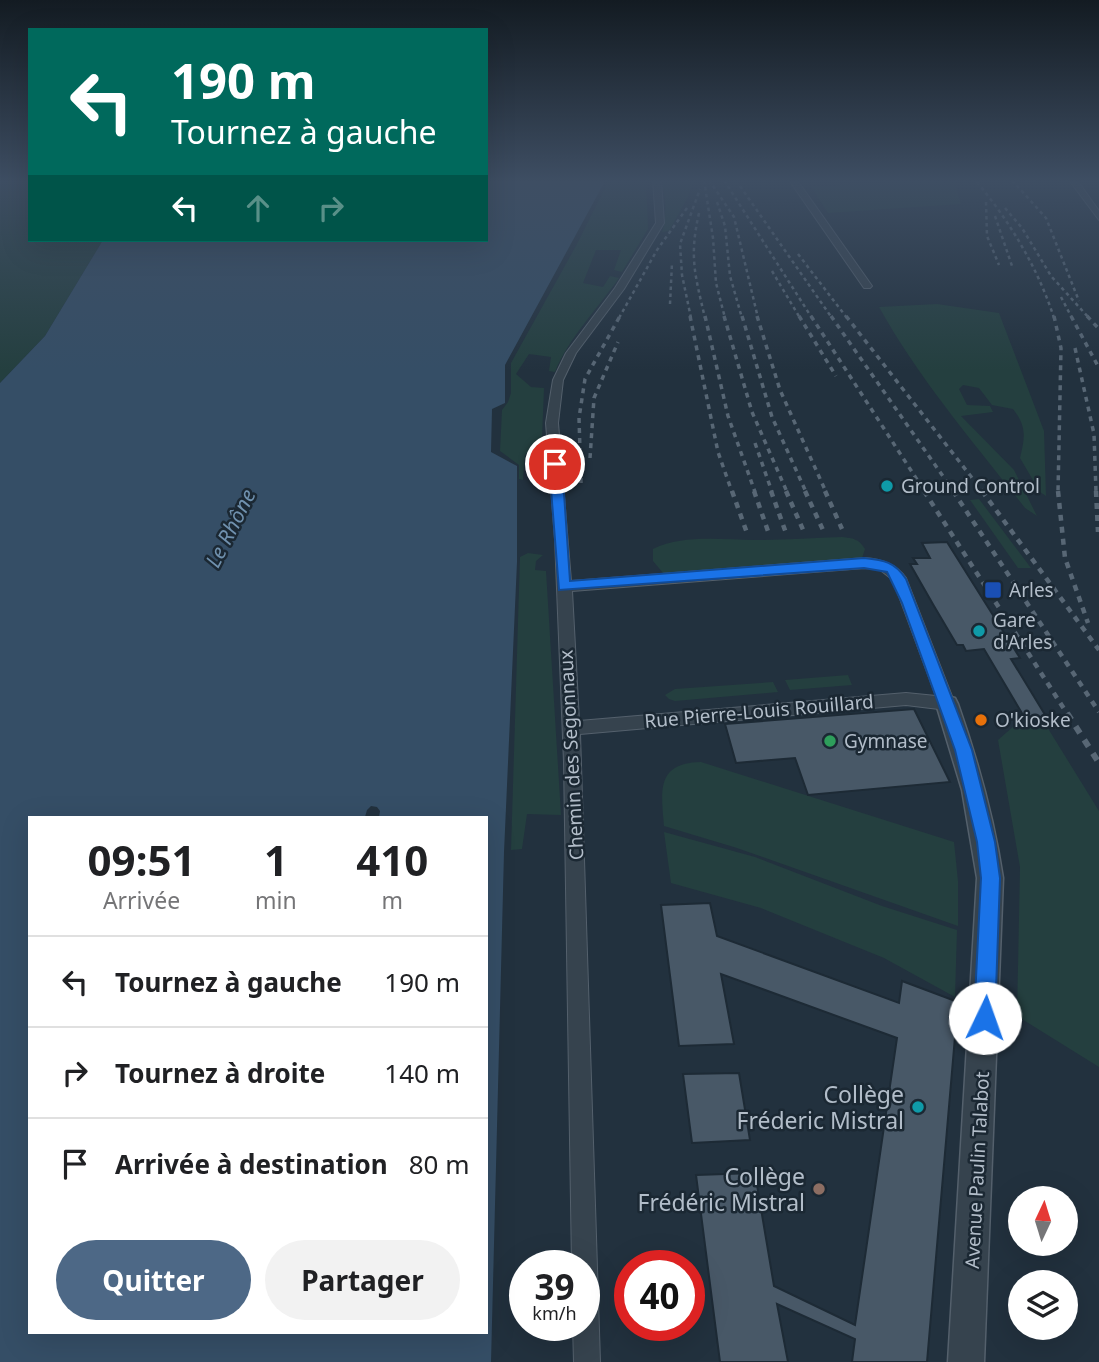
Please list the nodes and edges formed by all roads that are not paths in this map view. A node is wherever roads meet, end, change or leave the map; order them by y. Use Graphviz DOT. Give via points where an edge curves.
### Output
graph roads {
  1 [pos="649,244"];
  2 [pos="837,244"];
  3 [pos="867,286"];
  4 [pos="564,587"];
  5 [pos="947,704"];
  6 [pos="571,728"];
  7 [pos="587,1362"];
  8 [pos="966,1362"];
  1 -- 4 [label="street, Chemin des Segonnaux" via="571,353 558,380 552,423"];
  2 -- 3 [label="street"];
  4 -- 5 [label="street, Avenue Paulin Talabot" via="882,564 899,579"];
  4 -- 6 [label="street, Chemin des Segonnaux"];
  5 -- 6 [label="street, Rue Pierre-Louis Rouillard" via="906,699"];
  5 -- 8 [label="street, Avenue Paulin Talabot" via="979,809 990,878"];
  6 -- 7 [label="street, Chemin des Segonnaux"];
}
